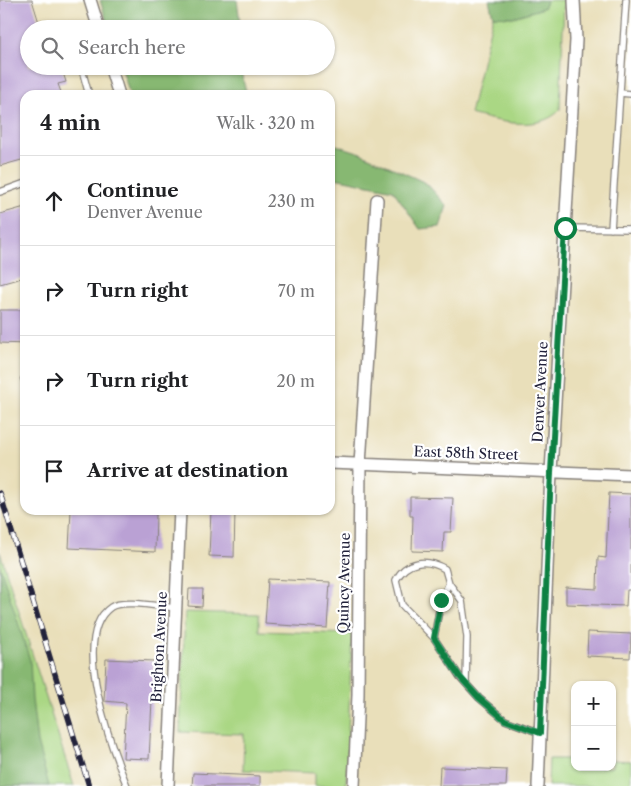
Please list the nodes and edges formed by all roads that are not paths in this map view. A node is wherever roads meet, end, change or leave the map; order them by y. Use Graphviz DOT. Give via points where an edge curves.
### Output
graph roads {
  1 [pos="90,0"];
  2 [pos="574,0"];
  3 [pos="626,0"];
  4 [pos="628,12"];
  5 [pos="96,20"];
  6 [pos="84,75"];
  7 [pos="113,75"];
  8 [pos="88,90"];
  9 [pos="117,90"];
  10 [pos="620,93"];
  11 [pos="631,94"];
  12 [pos="20,185"];
  13 [pos="0,192"];
  14 [pos="377,200"];
  15 [pos="565,228"];
  16 [pos="611,229"];
  17 [pos="631,229"];
  18 [pos="335,463"];
  19 [pos="360,464"];
  20 [pos="551,472"];
  21 [pos="631,475"];
  22 [pos="180,515"];
  23 [pos="449,584"];
  24 [pos="176,608"];
  25 [pos="434,638"];
  26 [pos="466,683"];
  27 [pos="540,733"];
  28 [pos="127,786"];
  29 [pos="168,786"];
  30 [pos="354,786"];
  31 [pos="538,786"];
  1 -- 5 [label="street"];
  2 -- 15 [label="street, Denver Avenue" via="576,40"];
  3 -- 4 [label="lane"];
  4 -- 10 [label="lane"];
  6 -- 8 [label="lane"];
  7 -- 9 [label="street"];
  10 -- 11 [label="lane"];
  10 -- 16 [label="lane"];
  12 -- 13 [label="lane"];
  14 -- 19 [label="street, Quincy Avenue"];
  15 -- 16 [label="lane"];
  15 -- 20 [label="street, Denver Avenue"];
  16 -- 17 [label="lane"];
  18 -- 19 [label="street, East 58th Street"];
  19 -- 20 [label="street, East 58th Street"];
  19 -- 30 [label="street, Quincy Avenue"];
  20 -- 21 [label="street, East 58th Street"];
  20 -- 27 [label="street, Denver Avenue"];
  22 -- 24 [label="street, Brighton Avenue"];
  23 -- 25 [label="lane" via="441,600"];
  23 -- 25 [label="lane" via="445,569 436,564 414,563 402,570 396,580 402,605"];
  23 -- 26 [label="lane" via="462,601 467,637"];
  24 -- 28 [label="lane" via="125,604 112,607 98,620 93,647 94,671 100,704"];
  24 -- 29 [label="street, Brighton Avenue"];
  25 -- 26 [label="lane"];
  26 -- 27 [label="lane" via="505,720"];
  27 -- 31 [label="street, Denver Avenue"];
}
